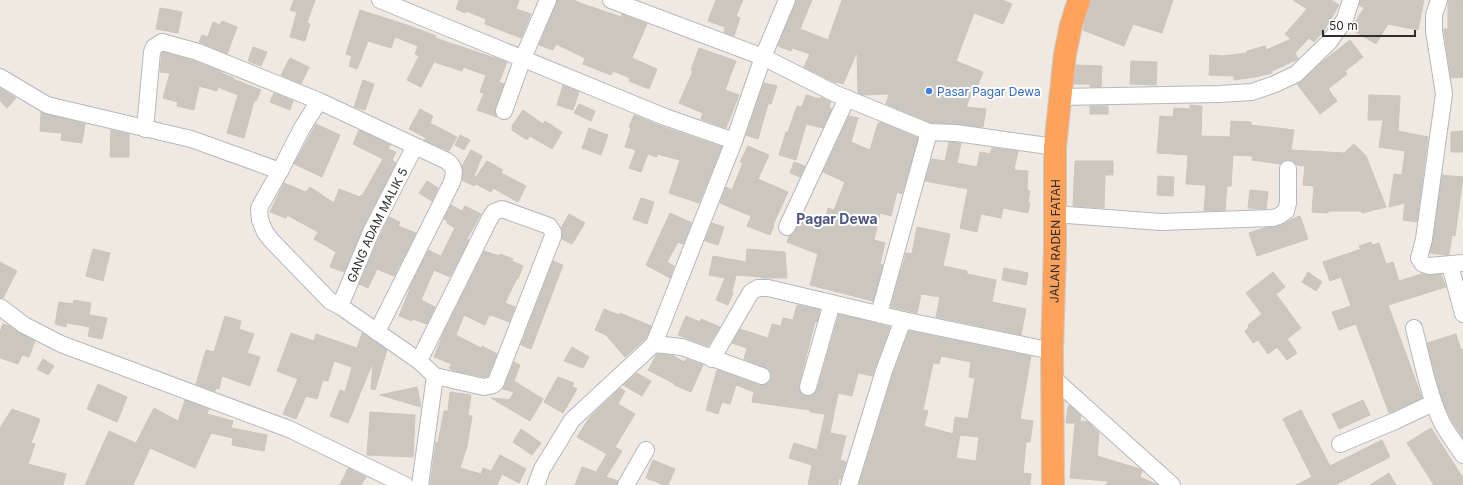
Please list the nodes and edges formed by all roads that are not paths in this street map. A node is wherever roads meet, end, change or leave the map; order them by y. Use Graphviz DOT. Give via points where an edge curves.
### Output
graph roads {
  1 [pos="380,0"];
  2 [pos="548,0"];
  3 [pos="611,0"];
  4 [pos="787,0"];
  5 [pos="1079,0"];
  6 [pos="1351,0"];
  7 [pos="1439,0"];
  8 [pos="763,57"];
  9 [pos="522,58"];
  10 [pos="0,77"];
  11 [pos="1061,97"];
  12 [pos="847,98"];
  13 [pos="318,101"];
  14 [pos="504,111"];
  15 [pos="145,129"];
  16 [pos="929,132"];
  17 [pos="734,141"];
  18 [pos="415,146"];
  19 [pos="1055,148"];
  20 [pos="1288,169"];
  21 [pos="280,172"];
  22 [pos="1054,214"];
  23 [pos="788,227"];
  24 [pos="1456,264"];
  25 [pos="832,303"];
  26 [pos="340,306"];
  27 [pos="0,307"];
  28 [pos="879,314"];
  29 [pos="1463,314"];
  30 [pos="904,320"];
  31 [pos="1414,328"];
  32 [pos="377,332"];
  33 [pos="654,344"];
  34 [pos="1052,351"];
  35 [pos="712,359"];
  36 [pos="419,361"];
  37 [pos="435,376"];
  38 [pos="762,376"];
  39 [pos="1052,377"];
  40 [pos="808,387"];
  41 [pos="1433,403"];
  42 [pos="1340,444"];
  43 [pos="646,450"];
  44 [pos="1463,456"];
  45 [pos="400,484"];
  46 [pos="420,485"];
  47 [pos="536,485"];
  48 [pos="626,485"];
  49 [pos="849,485"];
  50 [pos="1053,485"];
  51 [pos="1172,485"];
  1 -- 9 [label="street"];
  2 -- 9 [label="street"];
  3 -- 8 [label="street"];
  4 -- 8 [label="street"];
  5 -- 11 [label="highway, JALAN RADEN FATAH" via="1065,54"];
  6 -- 11 [label="street" via="1345,19 1329,42 1296,74 1276,84 1252,92 1219,94"];
  7 -- 24 [label="street" via="1434,15 1434,31 1444,94 1419,258 1425,266"];
  8 -- 12 [label="street"];
  8 -- 17 [label="street"];
  9 -- 14 [label="street"];
  9 -- 17 [label="street" via="665,117"];
  10 -- 15 [label="street" via="47,105"];
  11 -- 19 [label="highway, JALAN RADEN FATAH"];
  12 -- 16 [label="street"];
  12 -- 23 [label="street"];
  13 -- 15 [label="street" via="198,52 162,42 154,47 152,52"];
  13 -- 18 [label="street"];
  13 -- 21 [label="street"];
  15 -- 21 [label="street" via="191,139"];
  16 -- 19 [label="street" via="956,133"];
  16 -- 28 [label="street"];
  17 -- 33 [label="street"];
  18 -- 26 [label="street, GANG ADAM MALIK 5" via="371,232"];
  18 -- 32 [label="street" via="447,161 455,172"];
  19 -- 22 [label="highway, JALAN RADEN FATAH"];
  20 -- 22 [label="street" via="1286,211 1273,218 1161,222"];
  21 -- 26 [label="street" via="259,208 265,232 330,301"];
  22 -- 34 [label="highway, JALAN RADEN FATAH"];
  24 -- 29 [label="street"];
  25 -- 28 [label="street"];
  25 -- 35 [label="street" via="768,288 755,289"];
  25 -- 40 [label="street"];
  26 -- 32 [label="street"];
  27 -- 45 [label="street" via="24,325 61,344 289,429"];
  28 -- 30 [label="street"];
  30 -- 34 [label="street"];
  30 -- 49 [label="street" via="884,371"];
  31 -- 41 [label="street"];
  32 -- 36 [label="street"];
  33 -- 35 [label="street" via="682,347"];
  33 -- 47 [label="street" via="572,420 542,469"];
  34 -- 39 [label="highway, JALAN RADEN FATAH"];
  35 -- 38 [label="street"];
  36 -- 37 [label="street"];
  36 -- 37 [label="street" via="494,212 502,209 550,226 553,236 496,382 484,388"];
  37 -- 46 [label="street"];
  39 -- 50 [label="highway, JALAN RADEN FATAH"];
  39 -- 51 [label="street"];
  41 -- 42 [label="street"];
  41 -- 44 [label="street" via="1442,423"];
  43 -- 48 [label="street"];
}
